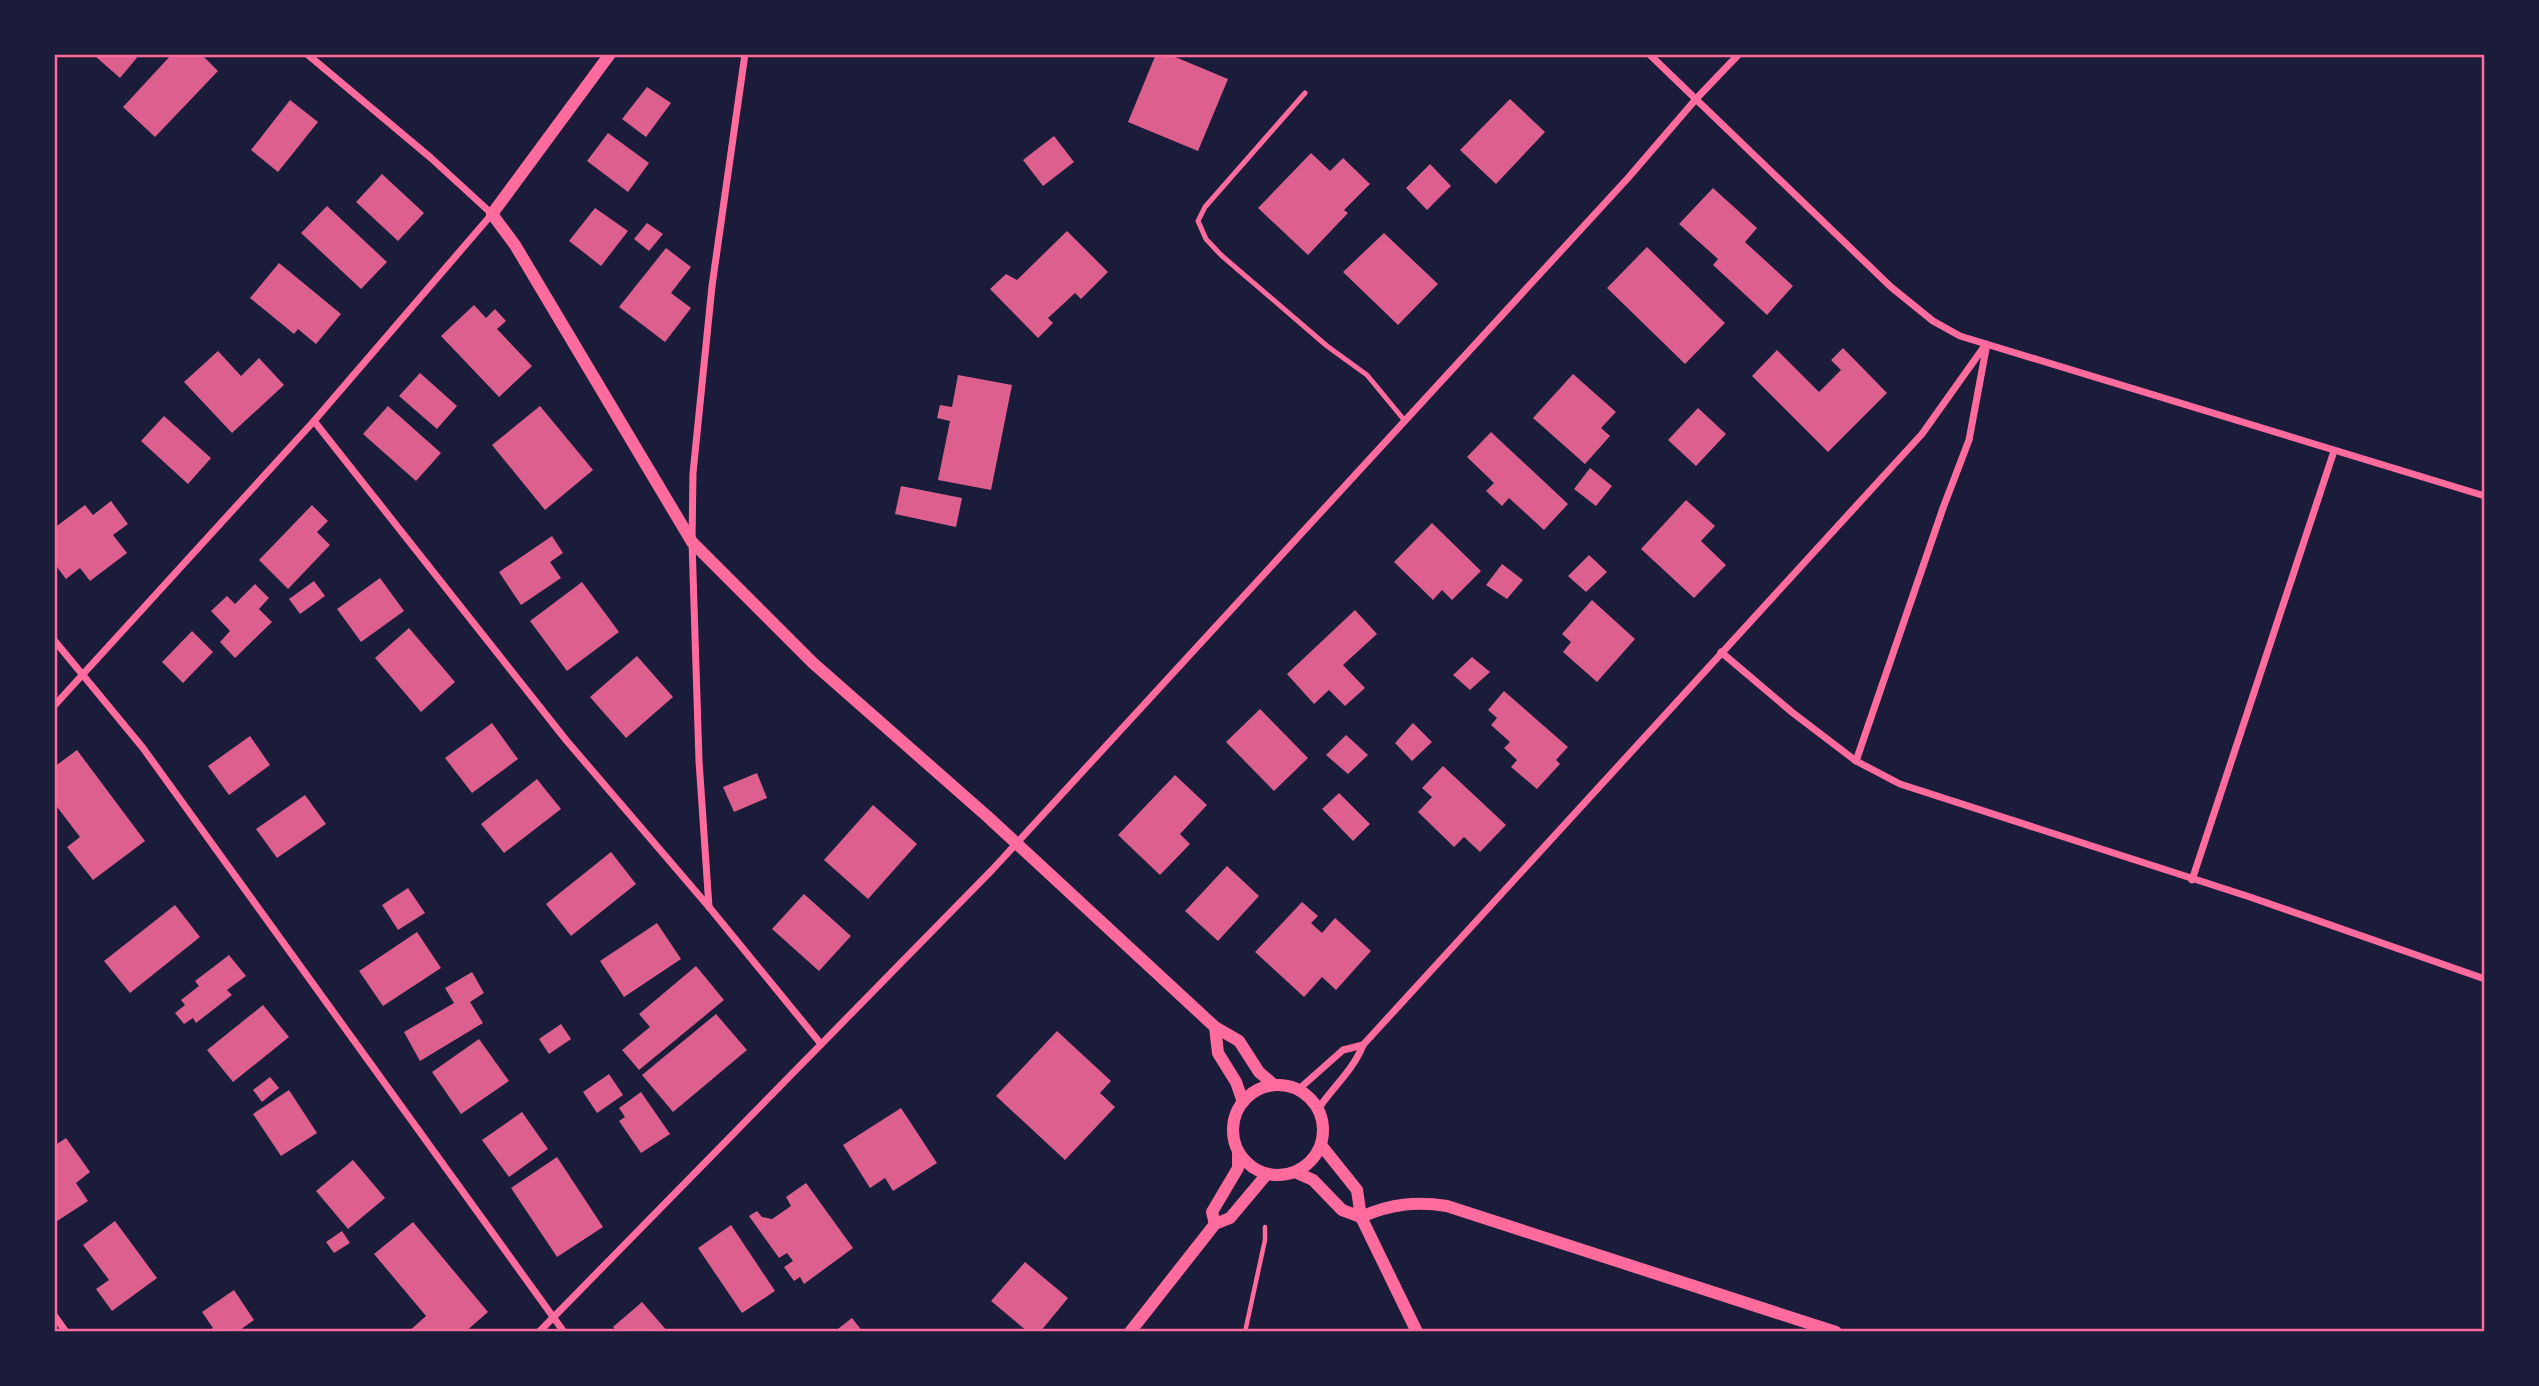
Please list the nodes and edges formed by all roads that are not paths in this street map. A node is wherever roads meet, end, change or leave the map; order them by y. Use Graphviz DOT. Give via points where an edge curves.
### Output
graph roads {
  1 [pos="307,54"];
  2 [pos="610,54"];
  3 [pos="745,54"];
  4 [pos="1649,54"];
  5 [pos="1739,54"];
  6 [pos="1305,93"];
  7 [pos="1696,99"];
  8 [pos="492,214"];
  9 [pos="1986,344"];
  10 [pos="314,421"];
  11 [pos="1405,421"];
  12 [pos="2334,451"];
  13 [pos="2485,496"];
  14 [pos="692,542"];
  15 [pos="54,640"];
  16 [pos="1721,652"];
  17 [pos="84,674"];
  18 [pos="54,706"];
  19 [pos="1856,761"];
  20 [pos="1017,844"];
  21 [pos="2192,880"];
  22 [pos="709,908"];
  23 [pos="2485,979"];
  24 [pos="1215,1027"];
  25 [pos="821,1044"];
  26 [pos="1363,1045"];
  27 [pos="1275,1084"];
  28 [pos="1299,1089"];
  29 [pos="1242,1102"];
  30 [pos="1318,1109"];
  31 [pos="1321,1144"];
  32 [pos="1238,1151"];
  33 [pos="1295,1172"];
  34 [pos="1267,1174"];
  35 [pos="1361,1216"];
  36 [pos="1215,1224"];
  37 [pos="54,1315"];
  38 [pos="553,1317"];
  39 [pos="66,1332"];
  40 [pos="539,1332"];
  41 [pos="564,1332"];
  42 [pos="1130,1332"];
  43 [pos="1417,1332"];
  44 [pos="1836,1332"];
  1 -- 8 [label="street"];
  2 -- 8 [label="street"];
  3 -- 14 [label="street" via="712,286 693,472"];
  4 -- 7 [label="street"];
  5 -- 7 [label="street"];
  6 -- 11 [label="lane" via="1205,207 1198,221 1221,255 1367,375"];
  7 -- 9 [label="street" via="1891,287 1933,321"];
  7 -- 11 [label="street"];
  8 -- 10 [label="street"];
  8 -- 14 [label="street"];
  9 -- 12 [label="street"];
  9 -- 16 [label="street" via="1922,433"];
  9 -- 19 [label="street" via="1969,440"];
  10 -- 17 [label="street"];
  10 -- 22 [label="street" via="566,740"];
  11 -- 20 [label="street"];
  12 -- 13 [label="street"];
  12 -- 21 [label="street"];
  14 -- 20 [label="street" via="813,663"];
  14 -- 22 [label="street"];
  15 -- 17 [label="street"];
  16 -- 19 [label="street"];
  16 -- 26 [label="street"];
  17 -- 18 [label="street"];
  17 -- 38 [label="street" via="143,748"];
  19 -- 21 [label="street" via="1900,784"];
  20 -- 24 [label="street"];
  20 -- 25 [label="street"];
  21 -- 23 [label="street"];
  22 -- 25 [label="street"];
  24 -- 27 [label="street" via="1239,1041 1259,1072"];
  24 -- 29 [label="street" via="1218,1053"];
  25 -- 38 [label="street"];
  26 -- 28 [label="street" via="1343,1050"];
  26 -- 30 [label="street" via="1357,1061"];
  27 -- 28 [label="street"];
  27 -- 29 [label="street" via="1251,1093"];
  28 -- 30 [label="street"];
  29 -- 32 [label="street" via="1233,1126"];
  30 -- 31 [label="street"];
  31 -- 33 [label="street" via="1315,1156"];
  31 -- 35 [label="street" via="1357,1190"];
  32 -- 34 [label="street"];
  32 -- 36 [label="street" via="1238,1168 1212,1212"];
  33 -- 34 [label="street"];
  33 -- 35 [label="street" via="1313,1180 1342,1210"];
  34 -- 36 [label="street" via="1230,1218"];
  35 -- 43 [label="street"];
  35 -- 44 [label="street" via="1411,1203 1447,1206"];
  36 -- 42 [label="street"];
  37 -- 39 [label="street"];
  38 -- 40 [label="street"];
  38 -- 41 [label="street"];
}
